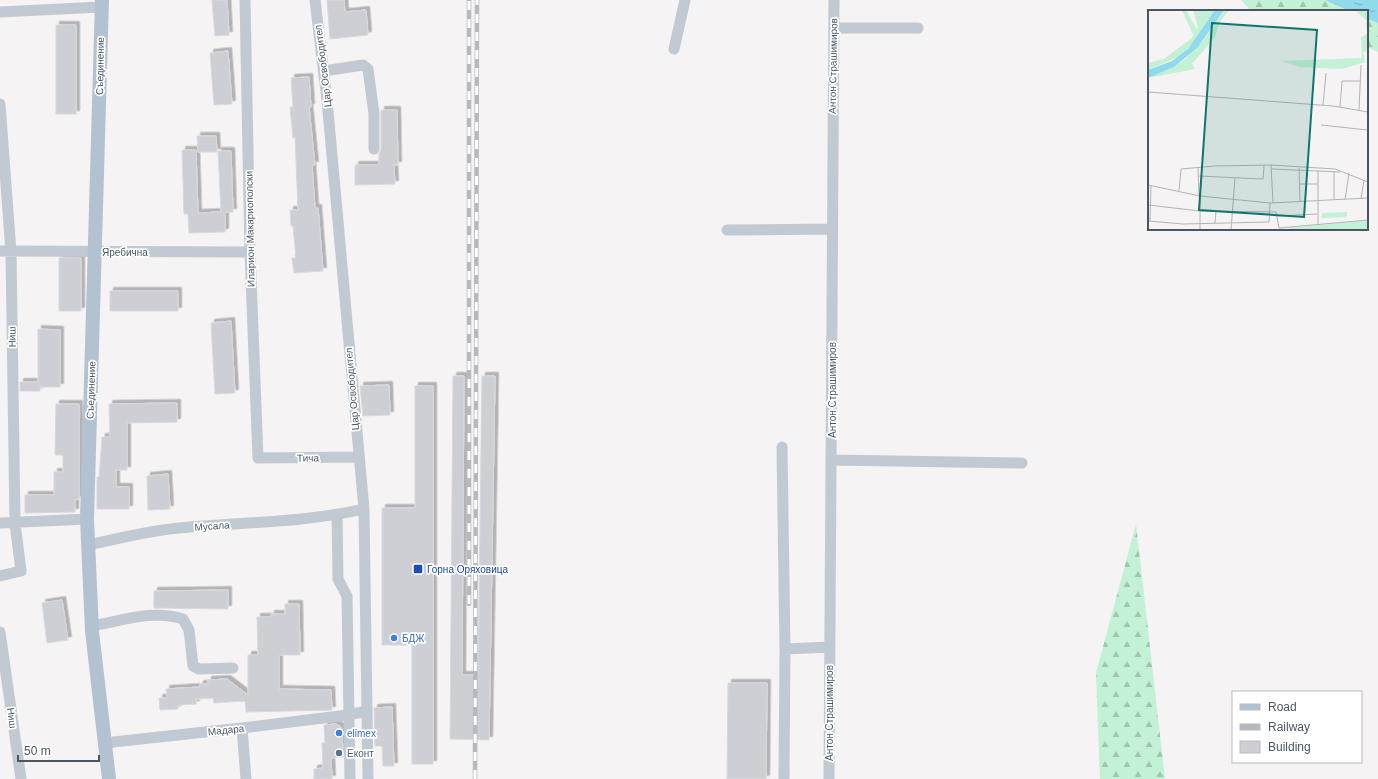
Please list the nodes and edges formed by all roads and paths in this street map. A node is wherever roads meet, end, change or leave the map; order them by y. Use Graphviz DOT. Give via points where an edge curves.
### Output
graph roads {
  1 [pos="245,0"];
  2 [pos="315,0"];
  3 [pos="685,0"];
  4 [pos="834,0"];
  5 [pos="101,3"];
  6 [pos="0,12"];
  7 [pos="834,28"];
  8 [pos="918,28"];
  9 [pos="674,49"];
  10 [pos="324,71"];
  11 [pos="0,104"];
  12 [pos="1,131"];
  13 [pos="374,149"];
  14 [pos="832,229"];
  15 [pos="727,230"];
  16 [pos="5,252"];
  17 [pos="95,252"];
  18 [pos="250,252"];
  19 [pos="782,447"];
  20 [pos="358,457"];
  21 [pos="258,458"];
  22 [pos="832,460"];
  23 [pos="1022,463"];
  24 [pos="364,509"];
  25 [pos="337,515"];
  26 [pos="88,519"];
  27 [pos="0,523"];
  28 [pos="15,523"];
  29 [pos="89,545"];
  30 [pos="0,576"];
  31 [pos="347,596"];
  32 [pos="366,596"];
  33 [pos="91,626"];
  34 [pos="0,632"];
  35 [pos="830,647"];
  36 [pos="785,649"];
  37 [pos="233,668"];
  38 [pos="367,711"];
  39 [pos="348,715"];
  40 [pos="242,728"];
  41 [pos="104,743"];
  42 [pos="21,779"];
  43 [pos="109,779"];
  44 [pos="246,779"];
  45 [pos="350,779"];
  46 [pos="368,779"];
  47 [pos="784,779"];
  48 [pos="829,779"];
  1 -- 18 [label="street, Иларион Макариополски"];
  2 -- 10 [label="street, Цар Освободител"];
  3 -- 9 [label="street"];
  4 -- 7 [label="street, Антон Страшимиров"];
  5 -- 6 [label="street"];
  5 -- 17 [label="main road, Съединение"];
  7 -- 8 [label="street"];
  7 -- 14 [label="street, Антон Страшимиров"];
  10 -- 13 [label="street" via="363,65 368,69 374,114"];
  10 -- 20 [label="street, Цар Освободител"];
  11 -- 12 [label="street, Ниш"];
  12 -- 16 [label="street, Ниш"];
  14 -- 15 [label="street"];
  14 -- 22 [label="street, Антон Страшимиров"];
  16 -- 17 [label="street, Яребична"];
  16 -- 28 [label="street, Ниш"];
  17 -- 18 [label="street, Яребична"];
  17 -- 26 [label="main road, Съединение"];
  18 -- 21 [label="street, Иларион Макариополски"];
  19 -- 36 [label="street"];
  20 -- 21 [label="street, Тича"];
  20 -- 24 [label="street, Цар Освободител"];
  22 -- 23 [label="street"];
  22 -- 35 [label="street, Антон Страшимиров"];
  24 -- 25 [label="street, Мусала"];
  24 -- 32 [label="street, Цар Освободител"];
  25 -- 29 [label="street, Мусала" via="179,528"];
  25 -- 31 [label="street" via="338,579"];
  26 -- 28 [label="street"];
  26 -- 29 [label="main road, Съединение"];
  27 -- 28 [label="street"];
  28 -- 30 [label="street, Ниш" via="21,570"];
  29 -- 33 [label="main road, Съединение"];
  31 -- 32 [label="street"];
  31 -- 39 [label="street"];
  32 -- 38 [label="street, Цар Освободител"];
  33 -- 37 [label="street" via="139,617 173,616 183,619 189,630 193,666 199,670"];
  33 -- 41 [label="main road, Съединение"];
  34 -- 42 [label="street, Ниш"];
  35 -- 36 [label="street"];
  35 -- 48 [label="street, Антон Страшимиров"];
  36 -- 47 [label="street"];
  38 -- 39 [label="street, Мадара"];
  38 -- 46 [label="street, Цар Освободител"];
  39 -- 40 [label="street, Мадара"];
  39 -- 45 [label="street"];
  40 -- 41 [label="street, Мадара"];
  40 -- 44 [label="street"];
  41 -- 43 [label="main road, Съединение"];
}
